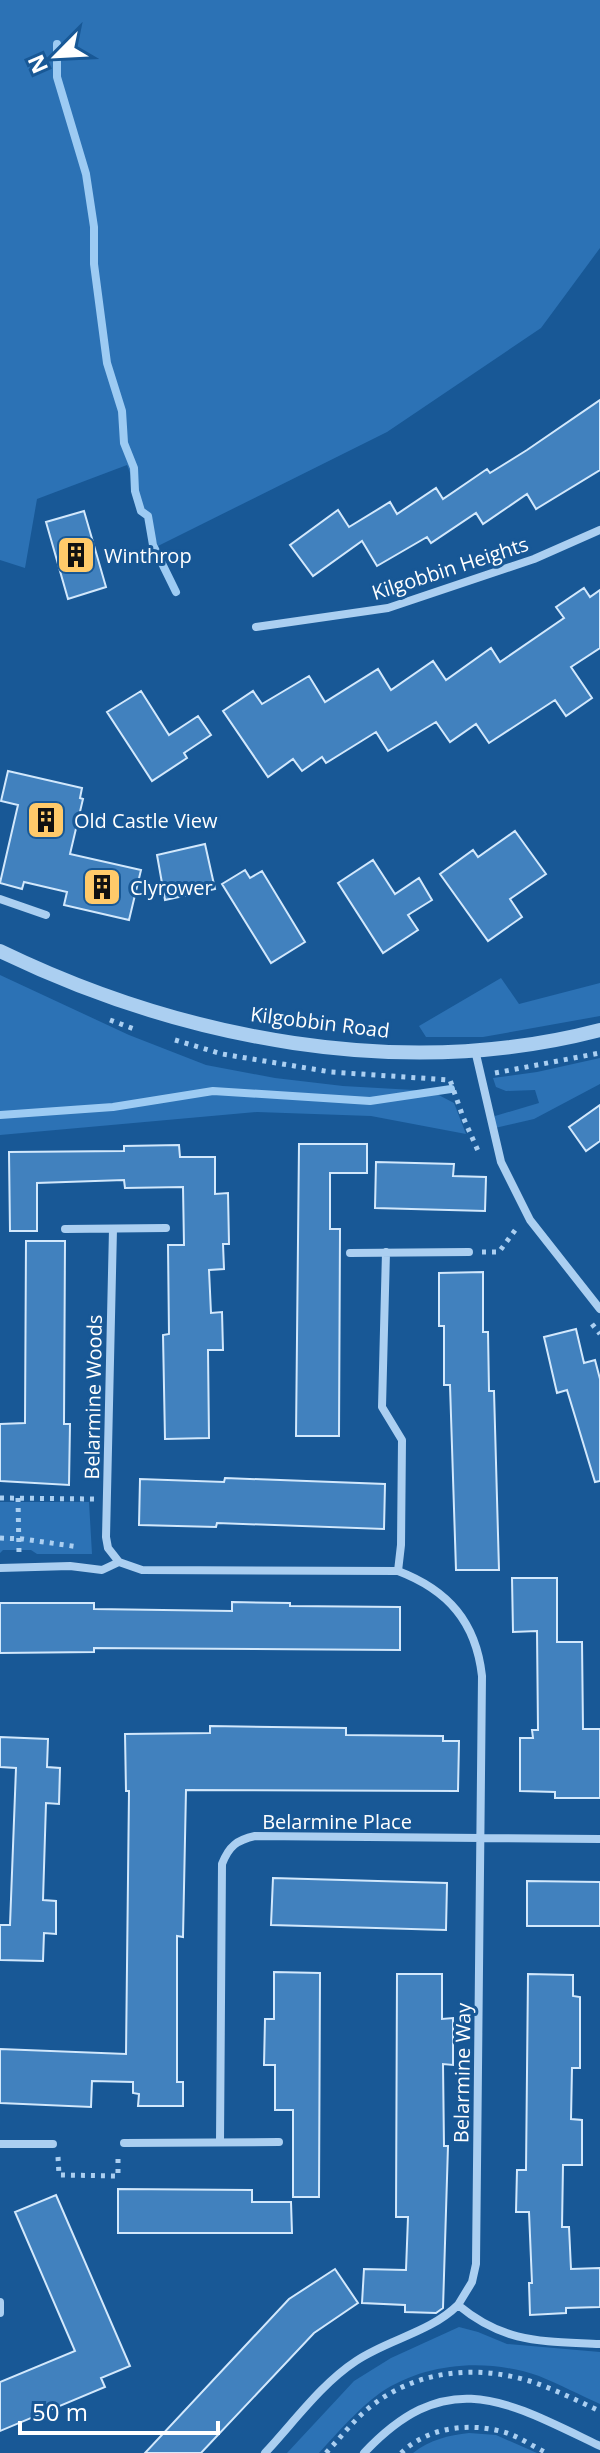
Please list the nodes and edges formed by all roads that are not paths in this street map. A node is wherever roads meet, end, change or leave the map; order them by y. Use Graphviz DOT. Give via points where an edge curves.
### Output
graph roads {
  1 [pos="600,530"];
  2 [pos="256,627"];
  3 [pos="0,899"];
  4 [pos="46,915"];
  5 [pos="0,951"];
  6 [pos="600,1030"];
  7 [pos="475,1050"];
  8 [pos="166,1228"];
  9 [pos="65,1229"];
  10 [pos="113,1229"];
  11 [pos="386,1252"];
  12 [pos="469,1252"];
  13 [pos="350,1253"];
  14 [pos="600,1309"];
  15 [pos="119,1562"];
  16 [pos="0,1568"];
  17 [pos="398,1571"];
  18 [pos="481,1838"];
  19 [pos="600,1839"];
  20 [pos="220,2142"];
  21 [pos="279,2142"];
  22 [pos="124,2143"];
  23 [pos="0,2144"];
  24 [pos="53,2144"];
  25 [pos="0,2302"];
  26 [pos="458,2305"];
  27 [pos="0,2313"];
  28 [pos="600,2344"];
  29 [pos="600,2446"];
  30 [pos="265,2453"];
  31 [pos="364,2453"];
  1 -- 2 [label="street, Kilgobbin Heights" via="534,559 388,608"];
  3 -- 4 [label="street"];
  5 -- 7 [label="street, Kilgobbin Road" via="128,1004 248,1035 376,1051"];
  6 -- 7 [label="street, Kilgobbin Road"];
  7 -- 14 [label="street" via="501,1162 530,1220"];
  8 -- 10 [label="street"];
  9 -- 10 [label="street"];
  10 -- 15 [label="street, Belarmine Woods" via="106,1537"];
  11 -- 12 [label="street"];
  11 -- 13 [label="street"];
  11 -- 17 [label="street" via="382,1407 402,1440"];
  15 -- 16 [label="street" via="102,1570"];
  15 -- 17 [label="street" via="142,1570"];
  17 -- 18 [label="street" via="438,1591 461,1616 477,1646 482,1676"];
  18 -- 19 [label="street, Belarmine Place"];
  18 -- 20 [label="street, Belarmine Place" via="255,1836 227,1849 222,1864"];
  18 -- 26 [label="street, Belarmine Way" via="476,2264"];
  20 -- 21 [label="street"];
  20 -- 22 [label="street"];
  23 -- 24 [label="street"];
  25 -- 27 [label="street"];
  26 -- 28 [label="street" via="510,2336"];
  26 -- 30 [label="street" via="432,2326 354,2363"];
  29 -- 31 [label="street" via="513,2405 470,2398 418,2410"];
}
